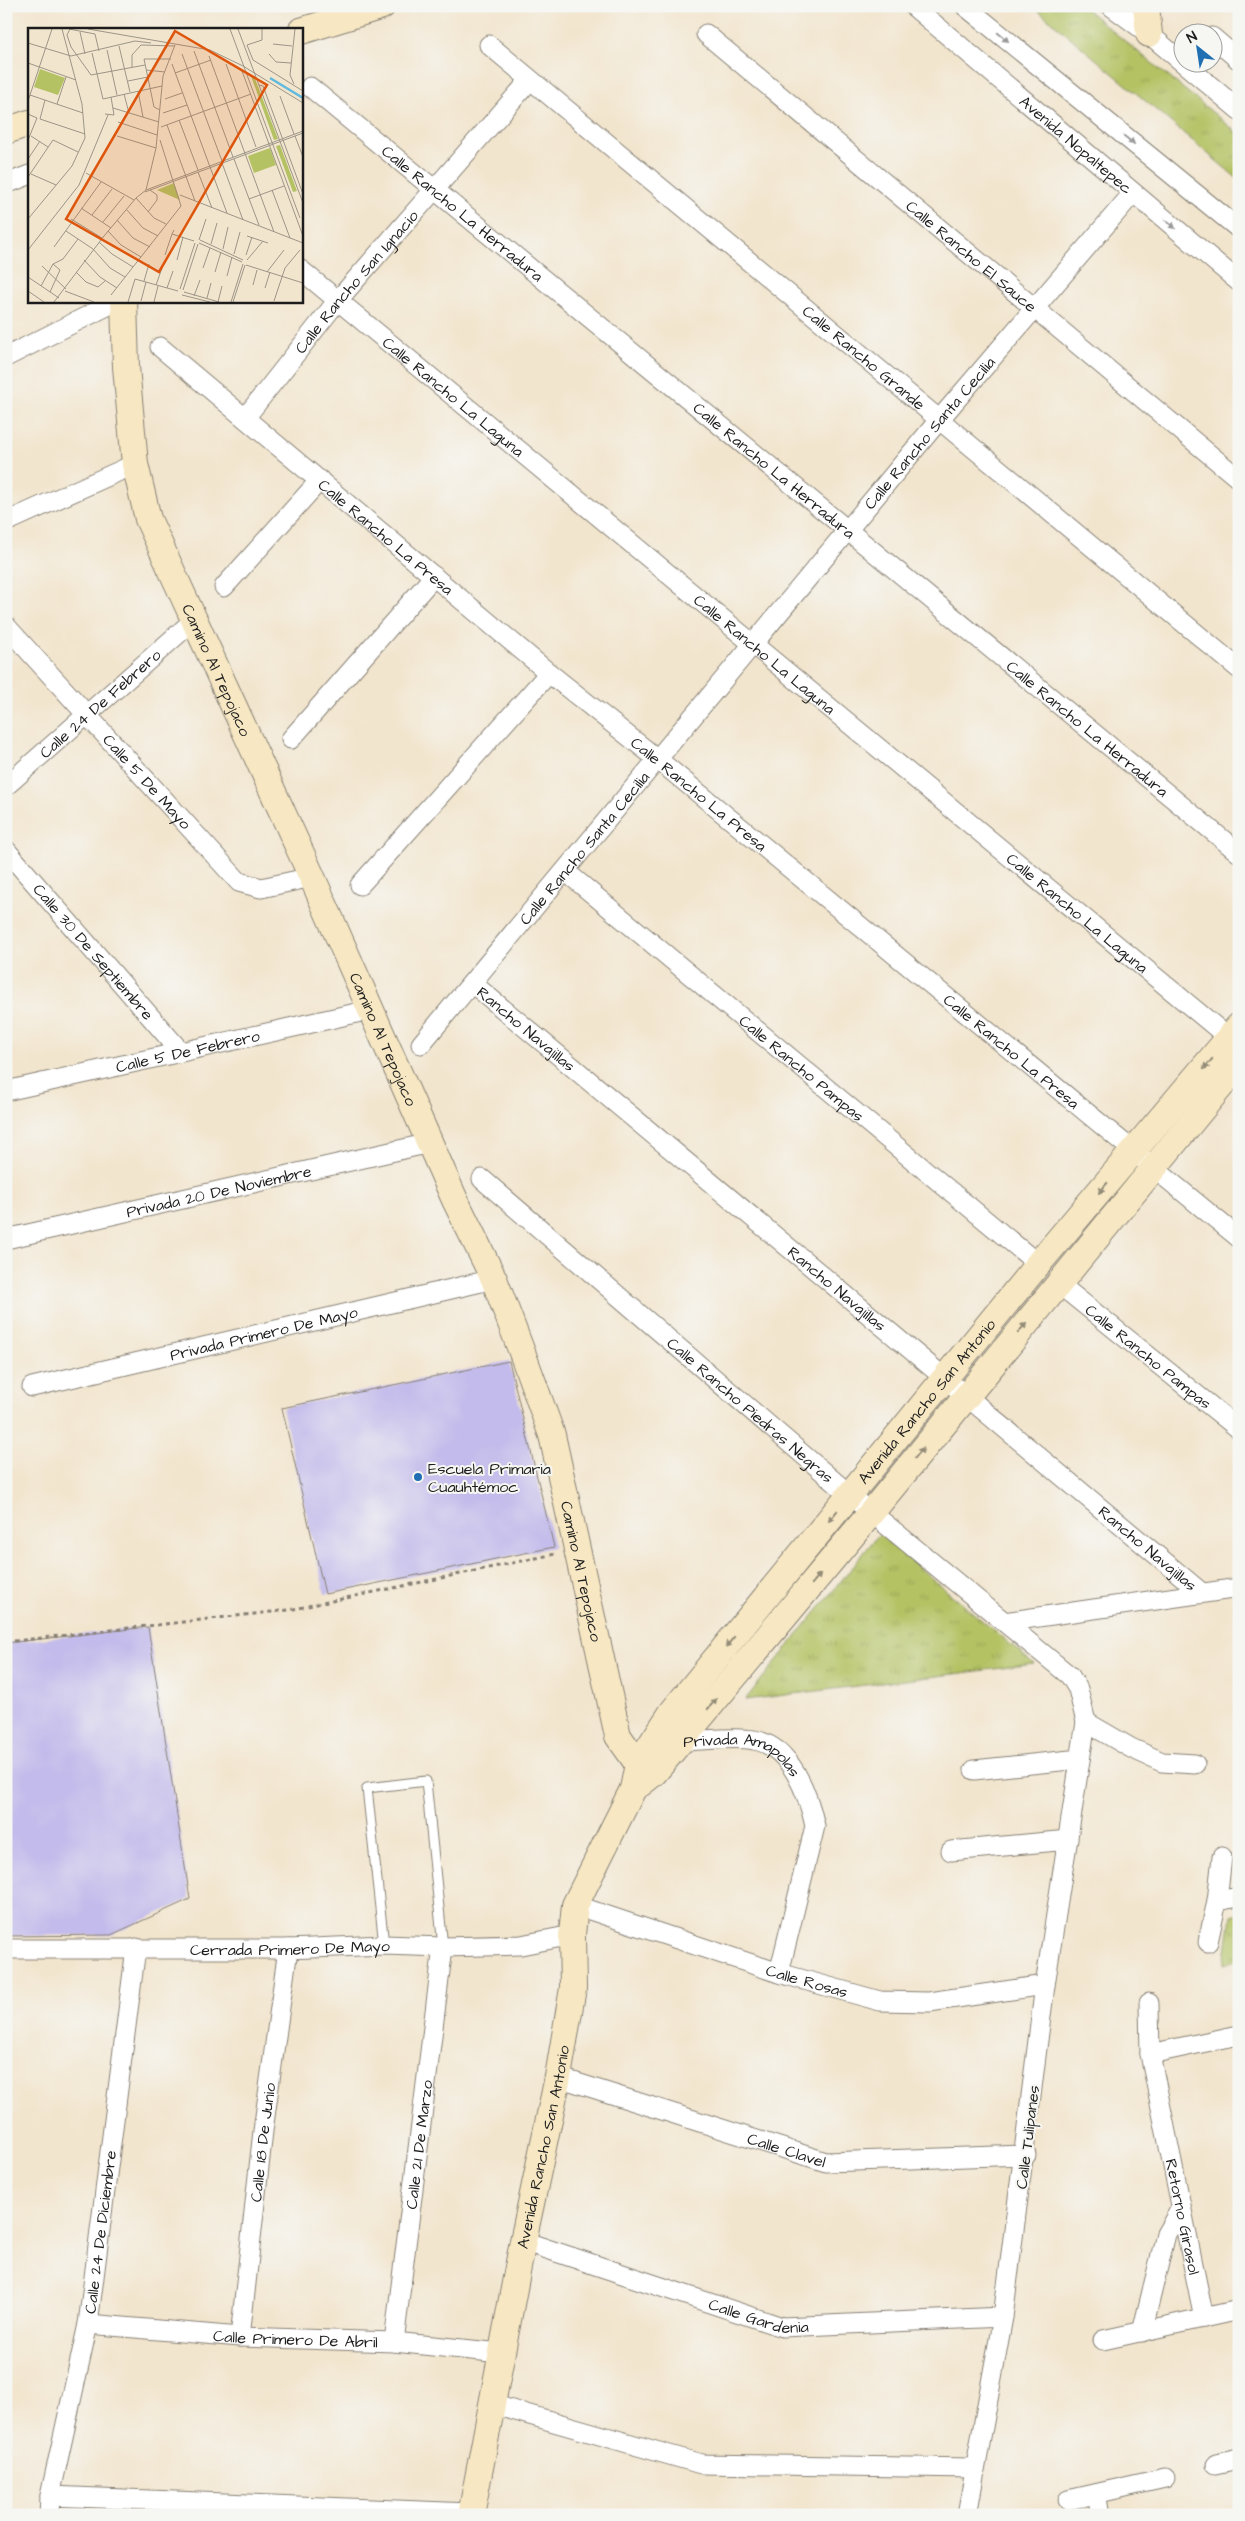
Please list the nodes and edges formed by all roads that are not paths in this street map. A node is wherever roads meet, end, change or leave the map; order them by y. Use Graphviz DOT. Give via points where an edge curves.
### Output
graph roads {
  1 [pos="382,6"];
  2 [pos="913,6"];
  3 [pos="965,6"];
  4 [pos="1111,6"];
  5 [pos="1146,6"];
  6 [pos="302,31"];
  7 [pos="706,34"];
  8 [pos="1156,41"];
  9 [pos="1172,42"];
  10 [pos="489,46"];
  11 [pos="1222,46"];
  12 [pos="1239,60"];
  13 [pos="530,80"];
  14 [pos="310,87"];
  15 [pos="1239,110"];
  16 [pos="28,123"];
  17 [pos="6,131"];
  18 [pos="28,175"];
  19 [pos="6,184"];
  20 [pos="434,190"];
  21 [pos="1133,193"];
  22 [pos="1239,229"];
  23 [pos="302,271"];
  24 [pos="1239,282"];
  25 [pos="338,300"];
  26 [pos="115,302"];
  27 [pos="124,302"];
  28 [pos="1034,307"];
  29 [pos="160,347"];
  30 [pos="6,357"];
  31 [pos="246,418"];
  32 [pos="939,420"];
  33 [pos="135,464"];
  34 [pos="1239,479"];
  35 [pos="320,480"];
  36 [pos="6,522"];
  37 [pos="847,530"];
  38 [pos="434,576"];
  39 [pos="224,587"];
  40 [pos="194,620"];
  41 [pos="6,626"];
  42 [pos="753,644"];
  43 [pos="1239,669"];
  44 [pos="549,672"];
  45 [pos="87,715"];
  46 [pos="291,739"];
  47 [pos="656,758"];
  48 [pos="6,786"];
  49 [pos="6,850"];
  50 [pos="1239,853"];
  51 [pos="565,871"];
  52 [pos="312,877"];
  53 [pos="360,885"];
  54 [pos="472,983"];
  55 [pos="370,1010"];
  56 [pos="1234,1032"];
  57 [pos="421,1044"];
  58 [pos="181,1052"];
  59 [pos="1239,1064"];
  60 [pos="8,1088"];
  61 [pos="430,1143"];
  62 [pos="1134,1150"];
  63 [pos="1155,1167"];
  64 [pos="482,1179"];
  65 [pos="1239,1238"];
  66 [pos="6,1239"];
  67 [pos="1038,1264"];
  68 [pos="494,1279"];
  69 [pos="1059,1284"];
  70 [pos="945,1379"];
  71 [pos="32,1387"];
  72 [pos="965,1396"];
  73 [pos="1239,1429"];
  74 [pos="850,1495"];
  75 [pos="871,1513"];
  76 [pos="1239,1588"];
  77 [pos="1202,1593"];
  78 [pos="1004,1622"];
  79 [pos="1086,1722"];
  80 [pos="670,1736"];
  81 [pos="1080,1759"];
  82 [pos="1195,1764"];
  83 [pos="646,1768"];
  84 [pos="974,1770"];
  85 [pos="1068,1840"];
  86 [pos="951,1851"];
  87 [pos="1222,1857"];
  88 [pos="1239,1897"];
  89 [pos="1217,1901"];
  90 [pos="575,1905"];
  91 [pos="572,1935"];
  92 [pos="1208,1942"];
  93 [pos="384,1946"];
  94 [pos="136,1948"];
  95 [pos="443,1948"];
  96 [pos="6,1949"];
  97 [pos="288,1949"];
  98 [pos="779,1973"];
  99 [pos="1045,1985"];
  100 [pos="1149,2003"];
  101 [pos="1239,2036"];
  102 [pos="1150,2054"];
  103 [pos="558,2077"];
  104 [pos="1026,2155"];
  105 [pos="1181,2208"];
  106 [pos="523,2241"];
  107 [pos="1239,2310"];
  108 [pos="1004,2317"];
  109 [pos="1204,2318"];
  110 [pos="88,2324"];
  111 [pos="1142,2332"];
  112 [pos="240,2337"];
  113 [pos="1103,2340"];
  114 [pos="394,2342"];
  115 [pos="501,2354"];
  116 [pos="491,2404"];
  117 [pos="1239,2459"];
  118 [pos="1216,2464"];
  119 [pos="974,2468"];
  120 [pos="1166,2478"];
  121 [pos="1096,2494"];
  122 [pos="50,2496"];
  123 [pos="1068,2500"];
  124 [pos="471,2514"];
  125 [pos="49,2515"];
  126 [pos="967,2515"];
  127 [pos="1100,2515"];
  1 -- 6 [label="street"];
  2 -- 21 [label="street, Avenida Nopaltepec"];
  3 -- 22 [label="street, one-way"];
  4 -- 8 [label="street"];
  5 -- 8 [label="street"];
  7 -- 28 [label="street, Calle Rancho El Sauce"];
  8 -- 9 [label="street"];
  8 -- 15 [label="street"];
  10 -- 13 [label="street, Calle Rancho Grande"];
  11 -- 12 [label="street"];
  13 -- 20 [label="street, Calle Rancho San Ignacio"];
  13 -- 32 [label="street, Calle Rancho Grande"];
  14 -- 20 [label="street, Calle Rancho La Herradura"];
  16 -- 17 [label="street"];
  18 -- 19 [label="street"];
  20 -- 25 [label="street, Calle Rancho San Ignacio"];
  20 -- 37 [label="street, Calle Rancho La Herradura"];
  21 -- 24 [label="street, Avenida Nopaltepec, one-way"];
  21 -- 28 [label="street, Calle Rancho Santa Cecilia"];
  23 -- 25 [label="street, Calle Rancho La Laguna"];
  25 -- 31 [label="street, Calle Rancho San Ignacio"];
  25 -- 42 [label="street, Calle Rancho La Laguna"];
  26 -- 30 [label="street"];
  27 -- 33 [label="street, Camino Al Tepojaco"];
  28 -- 32 [label="street, Calle Rancho Santa Cecilia"];
  28 -- 34 [label="street, Calle Rancho El Sauce"];
  29 -- 31 [label="street, Calle Rancho La Presa"];
  31 -- 35 [label="street, Calle Rancho La Presa"];
  32 -- 37 [label="street, Calle Rancho Santa Cecilia"];
  32 -- 43 [label="street, Calle Rancho Grande"];
  33 -- 36 [label="street"];
  33 -- 40 [label="street, Camino Al Tepojaco" via="148,519"];
  35 -- 38 [label="street, Calle Rancho La Presa"];
  35 -- 39 [label="street"];
  37 -- 42 [label="street, Calle Rancho Santa Cecilia"];
  37 -- 50 [label="street, Calle Rancho La Herradura"];
  38 -- 44 [label="street, Calle Rancho La Presa"];
  38 -- 46 [label="street"];
  40 -- 45 [label="street, Calle 24 De Febrero"];
  40 -- 52 [label="street, Camino Al Tepojaco"];
  41 -- 45 [label="street, Calle 5 De Mayo"];
  42 -- 47 [label="street, Calle Rancho Santa Cecilia"];
  42 -- 56 [label="street, Calle Rancho La Laguna"];
  44 -- 47 [label="street, Calle Rancho La Presa"];
  44 -- 53 [label="street"];
  45 -- 48 [label="street, Calle 24 De Febrero"];
  45 -- 52 [label="street, Calle 5 De Mayo" via="238,882 261,888"];
  47 -- 51 [label="street, Calle Rancho Santa Cecilia"];
  47 -- 62 [label="street, Calle Rancho La Presa"];
  49 -- 58 [label="street, Calle 30 De Septiembre"];
  51 -- 54 [label="street, Calle Rancho Santa Cecilia"];
  51 -- 67 [label="street, Calle Rancho Pampas"];
  52 -- 55 [label="street, Camino Al Tepojaco"];
  54 -- 57 [label="street, Calle Rancho Santa Cecilia"];
  54 -- 70 [label="street, Rancho Navajillas"];
  55 -- 58 [label="street, Calle 5 De Febrero"];
  55 -- 61 [label="street, Camino Al Tepojaco"];
  56 -- 62 [label="street, Avenida Rancho San Antonio, one-way"];
  58 -- 60 [label="street, Calle 5 De Febrero"];
  59 -- 63 [label="street, Avenida Rancho San Antonio"];
  61 -- 66 [label="street, Privada 20 De Noviembre"];
  61 -- 68 [label="street, Camino Al Tepojaco"];
  62 -- 63 [label="street, Calle Rancho La Presa"];
  62 -- 67 [label="street, Avenida Rancho San Antonio, one-way"];
  63 -- 65 [label="street, Calle Rancho La Presa"];
  63 -- 69 [label="street, Avenida Rancho San Antonio"];
  64 -- 74 [label="street, Calle Rancho Piedras Negras"];
  67 -- 70 [label="street, Avenida Rancho San Antonio"];
  68 -- 71 [label="street, Privada Primero De Mayo"];
  68 -- 83 [label="street, Camino Al Tepojaco" via="552,1435 618,1736"];
  72 -- 69 [label="street, Avenida Rancho San Antonio, one-way"];
  69 -- 73 [label="street, Calle Rancho Pampas"];
  70 -- 72 [label="street, Rancho Navajillas"];
  70 -- 74 [label="street, Avenida Rancho San Antonio"];
  75 -- 72 [label="street, Avenida Rancho San Antonio, one-way"];
  72 -- 77 [label="street, Rancho Navajillas"];
  74 -- 75 [label="street, Calle Rancho Piedras Negras"];
  74 -- 80 [label="street, Avenida Rancho San Antonio, one-way" via="679,1703"];
  75 -- 78 [label="street, Calle Rancho Piedras Negras"];
  80 -- 75 [label="street, Avenida Rancho San Antonio, one-way"];
  76 -- 77 [label="street"];
  77 -- 78 [label="street"];
  78 -- 79 [label="street, Calle Rancho Piedras Negras" via="1070,1676 1078,1689"];
  79 -- 81 [label="street, Calle Rancho Piedras Negras"];
  79 -- 82 [label="street" via="1162,1762"];
  80 -- 83 [label="street, Avenida Rancho San Antonio"];
  80 -- 98 [label="street, Privada Amapolas" via="754,1740 774,1748 785,1758 810,1806 815,1826"];
  81 -- 84 [label="street"];
  81 -- 85 [label="street, Calle Tulipanes"];
  83 -- 90 [label="street, Avenida Rancho San Antonio"];
  85 -- 86 [label="street"];
  85 -- 99 [label="street, Calle Tulipanes"];
  87 -- 89 [label="street"];
  88 -- 89 [label="street"];
  89 -- 92 [label="street"];
  90 -- 91 [label="street, Avenida Rancho San Antonio"];
  90 -- 98 [label="street, Calle Rosas"];
  91 -- 95 [label="street, Cerrada Primero De Mayo" via="521,1945"];
  91 -- 103 [label="street, Avenida Rancho San Antonio" via="573,1988"];
  93 -- 95 [label="street, Cerrada Primero De Mayo"];
  93 -- 95 [label="lane" via="367,1788 426,1781"];
  93 -- 97 [label="street, Cerrada Primero De Mayo"];
  94 -- 96 [label="street, Cerrada Primero De Mayo"];
  94 -- 97 [label="street, Cerrada Primero De Mayo"];
  94 -- 110 [label="street, Calle 24 De Diciembre"];
  95 -- 114 [label="street, Calle 21 De Marzo"];
  97 -- 112 [label="street, Calle 18 De Junio"];
  98 -- 99 [label="street, Calle Rosas" via="880,2000 929,2002"];
  99 -- 104 [label="street, Calle Tulipanes"];
  100 -- 102 [label="street, Retorno Girasol"];
  101 -- 102 [label="street"];
  102 -- 105 [label="street, Retorno Girasol"];
  103 -- 104 [label="street, Calle Clavel" via="826,2162"];
  103 -- 106 [label="street, Avenida Rancho San Antonio"];
  104 -- 108 [label="street, Calle Tulipanes"];
  105 -- 109 [label="street, Retorno Girasol"];
  105 -- 111 [label="street" via="1166,2234"];
  106 -- 108 [label="street, Calle Gardenia" via="782,2327"];
  106 -- 115 [label="street, Avenida Rancho San Antonio"];
  107 -- 109 [label="street"];
  108 -- 119 [label="street, Calle Tulipanes"];
  109 -- 111 [label="street"];
  110 -- 112 [label="street, Calle Primero De Abril"];
  110 -- 122 [label="street, Calle 24 De Diciembre"];
  111 -- 113 [label="street"];
  112 -- 114 [label="street, Calle Primero De Abril"];
  114 -- 115 [label="street, Calle Primero De Abril"];
  115 -- 116 [label="street, Avenida Rancho San Antonio"];
  116 -- 119 [label="street" via="701,2464"];
  116 -- 124 [label="street, Avenida Rancho San Antonio"];
  117 -- 118 [label="street"];
  119 -- 126 [label="street, Calle Tulipanes"];
  120 -- 121 [label="street"];
  121 -- 123 [label="street"];
  121 -- 127 [label="street"];
  122 -- 124 [label="street"];
  122 -- 125 [label="street, Calle 24 De Diciembre"];
}
